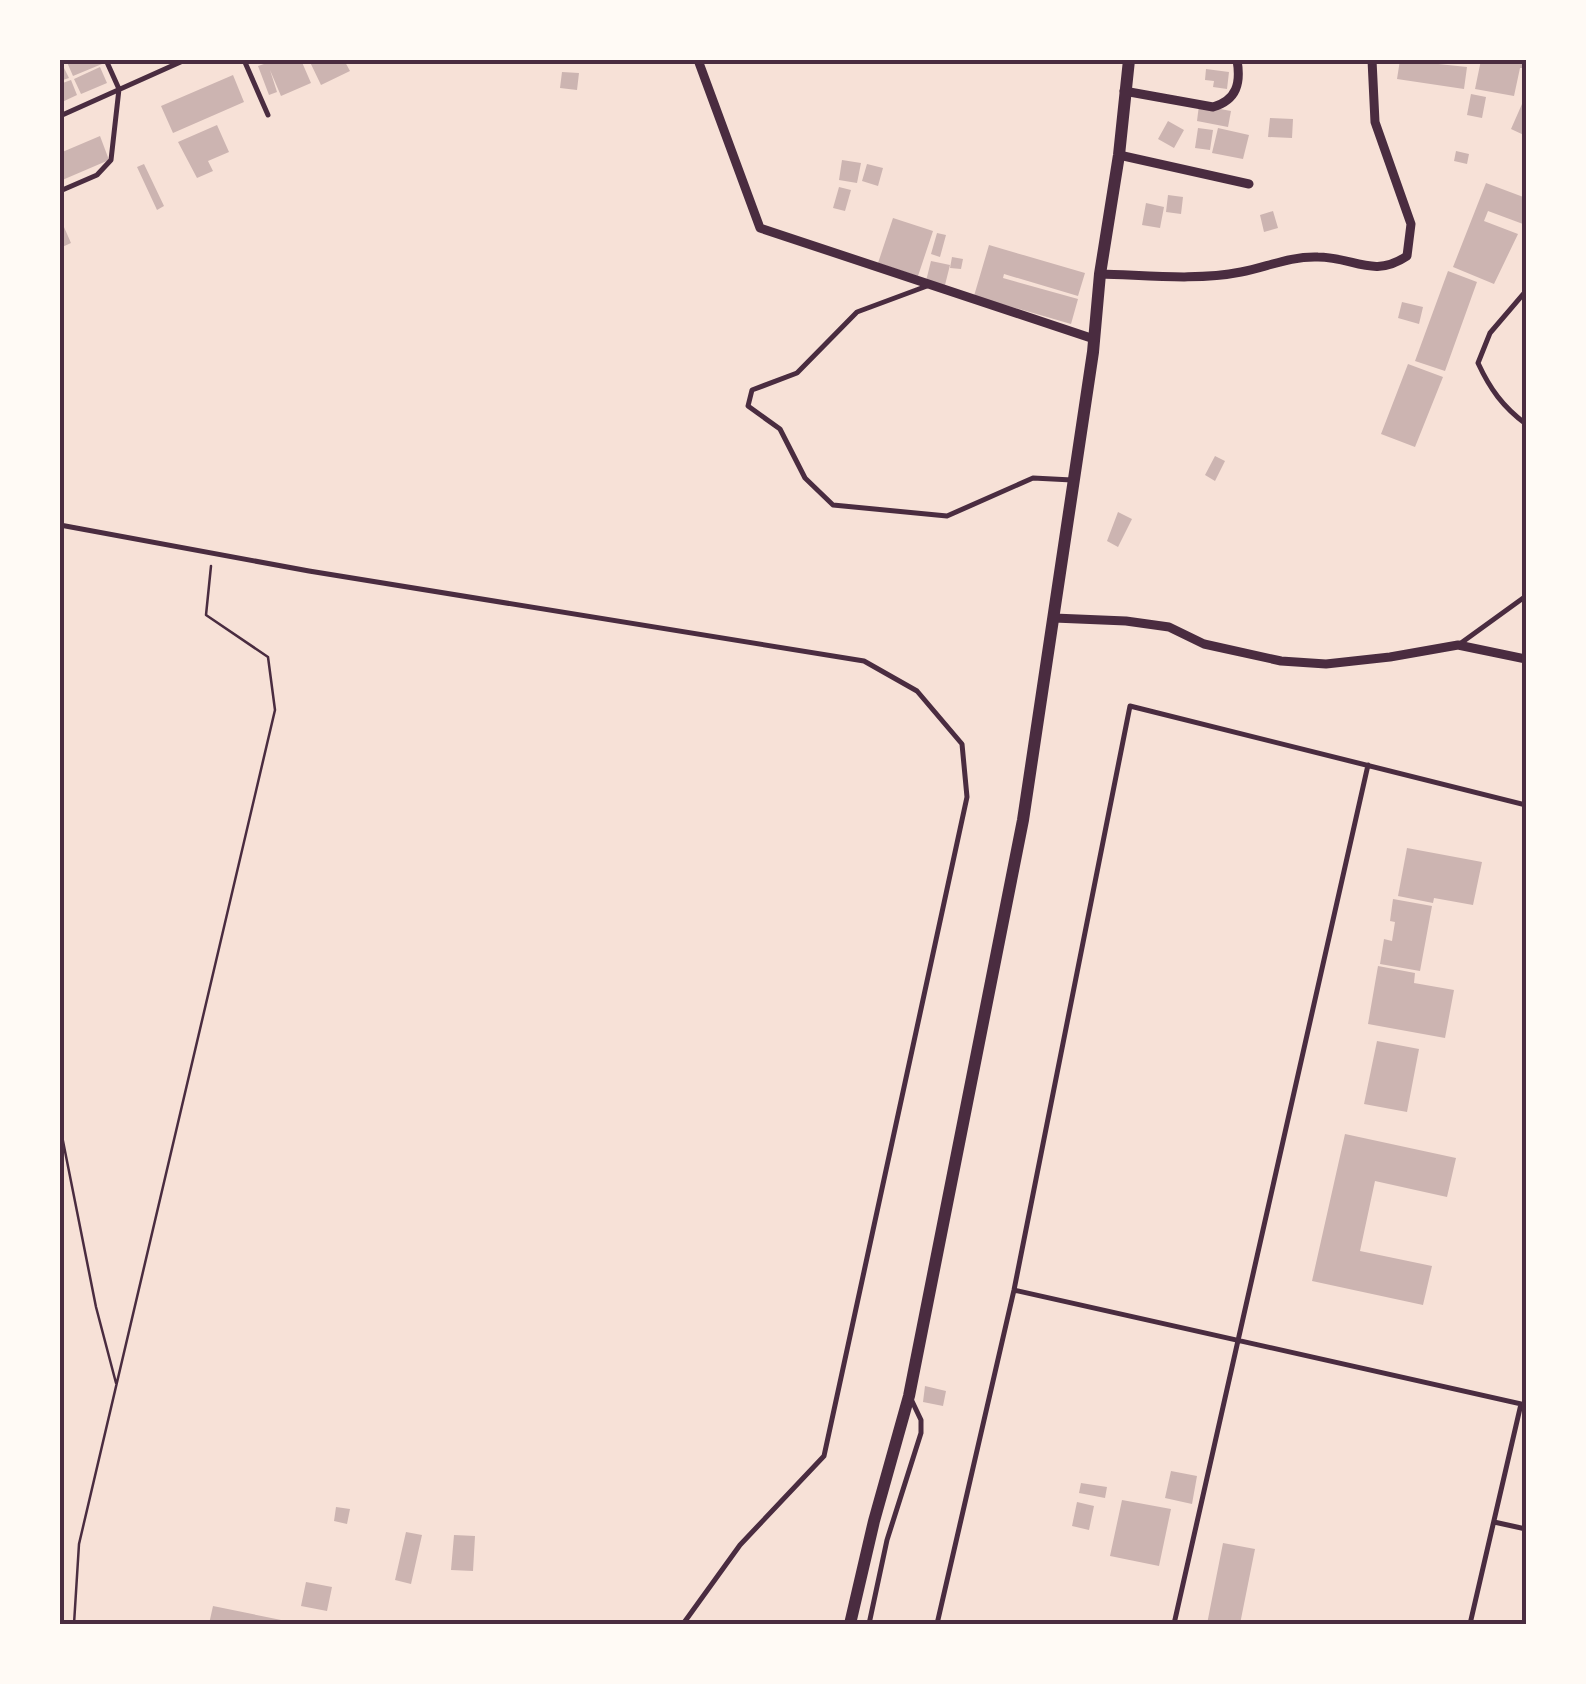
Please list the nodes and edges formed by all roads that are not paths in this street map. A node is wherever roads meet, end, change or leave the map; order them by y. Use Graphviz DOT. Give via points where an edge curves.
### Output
graph roads {
  1 [pos="106,60"];
  2 [pos="186,60"];
  3 [pos="244,60"];
  4 [pos="698,60"];
  5 [pos="1129,60"];
  6 [pos="1237,60"];
  7 [pos="1372,60"];
  8 [pos="118,90"];
  9 [pos="1124,91"];
  10 [pos="268,115"];
  11 [pos="60,116"];
  12 [pos="1119,155"];
  13 [pos="1249,184"];
  14 [pos="60,192"];
  15 [pos="1100,274"];
  16 [pos="928,285"];
  17 [pos="1526,291"];
  18 [pos="1094,339"];
  19 [pos="1526,424"];
  20 [pos="1072,480"];
  21 [pos="60,525"];
  22 [pos="1526,596"];
  23 [pos="1054,618"];
  24 [pos="1458,645"];
  25 [pos="1526,659"];
  26 [pos="1368,766"];
  27 [pos="1526,805"];
  28 [pos="1014,1290"];
  29 [pos="1239,1340"];
  30 [pos="910,1396"];
  31 [pos="1524,1404"];
  32 [pos="1494,1522"];
  33 [pos="1526,1529"];
  34 [pos="684,1624"];
  35 [pos="850,1624"];
  36 [pos="869,1624"];
  37 [pos="936,1624"];
  38 [pos="1174,1624"];
  39 [pos="1470,1624"];
  1 -- 8 [label="lane"];
  2 -- 8 [label="lane"];
  3 -- 10 [label="lane"];
  4 -- 16 [label="street" via="760,228"];
  5 -- 9 [label="main road"];
  6 -- 9 [label="street" via="1235,93 1213,107"];
  7 -- 15 [label="street" via="1375,122 1411,224 1407,256 1373,268 1320,256 1218,274"];
  8 -- 11 [label="lane"];
  8 -- 14 [label="lane" via="108,168"];
  9 -- 12 [label="main road"];
  12 -- 13 [label="street"];
  12 -- 15 [label="main road"];
  15 -- 18 [label="main road"];
  16 -- 18 [label="street"];
  16 -- 20 [label="lane" via="857,312 798,374 752,390 748,406 780,429 805,478 833,504 948,516 1034,478"];
  17 -- 19 [label="lane" via="1490,333 1478,363 1490,390"];
  18 -- 20 [label="main road"];
  20 -- 23 [label="main road"];
  21 -- 34 [label="lane" via="864,662 916,690 962,744 968,797 824,1456 740,1544"];
  22 -- 24 [label="lane"];
  23 -- 24 [label="street" via="1169,628 1204,644 1281,661 1326,664"];
  23 -- 30 [label="main road" via="1023,820"];
  24 -- 25 [label="street"];
  26 -- 27 [label="lane"];
  26 -- 28 [label="lane" via="1130,706"];
  26 -- 29 [label="lane"];
  28 -- 29 [label="lane"];
  28 -- 37 [label="lane"];
  29 -- 31 [label="lane"];
  29 -- 38 [label="lane"];
  30 -- 35 [label="main road"];
  30 -- 36 [label="lane" via="921,1433"];
  31 -- 32 [label="lane"];
  32 -- 33 [label="lane"];
  32 -- 39 [label="lane"];
}
